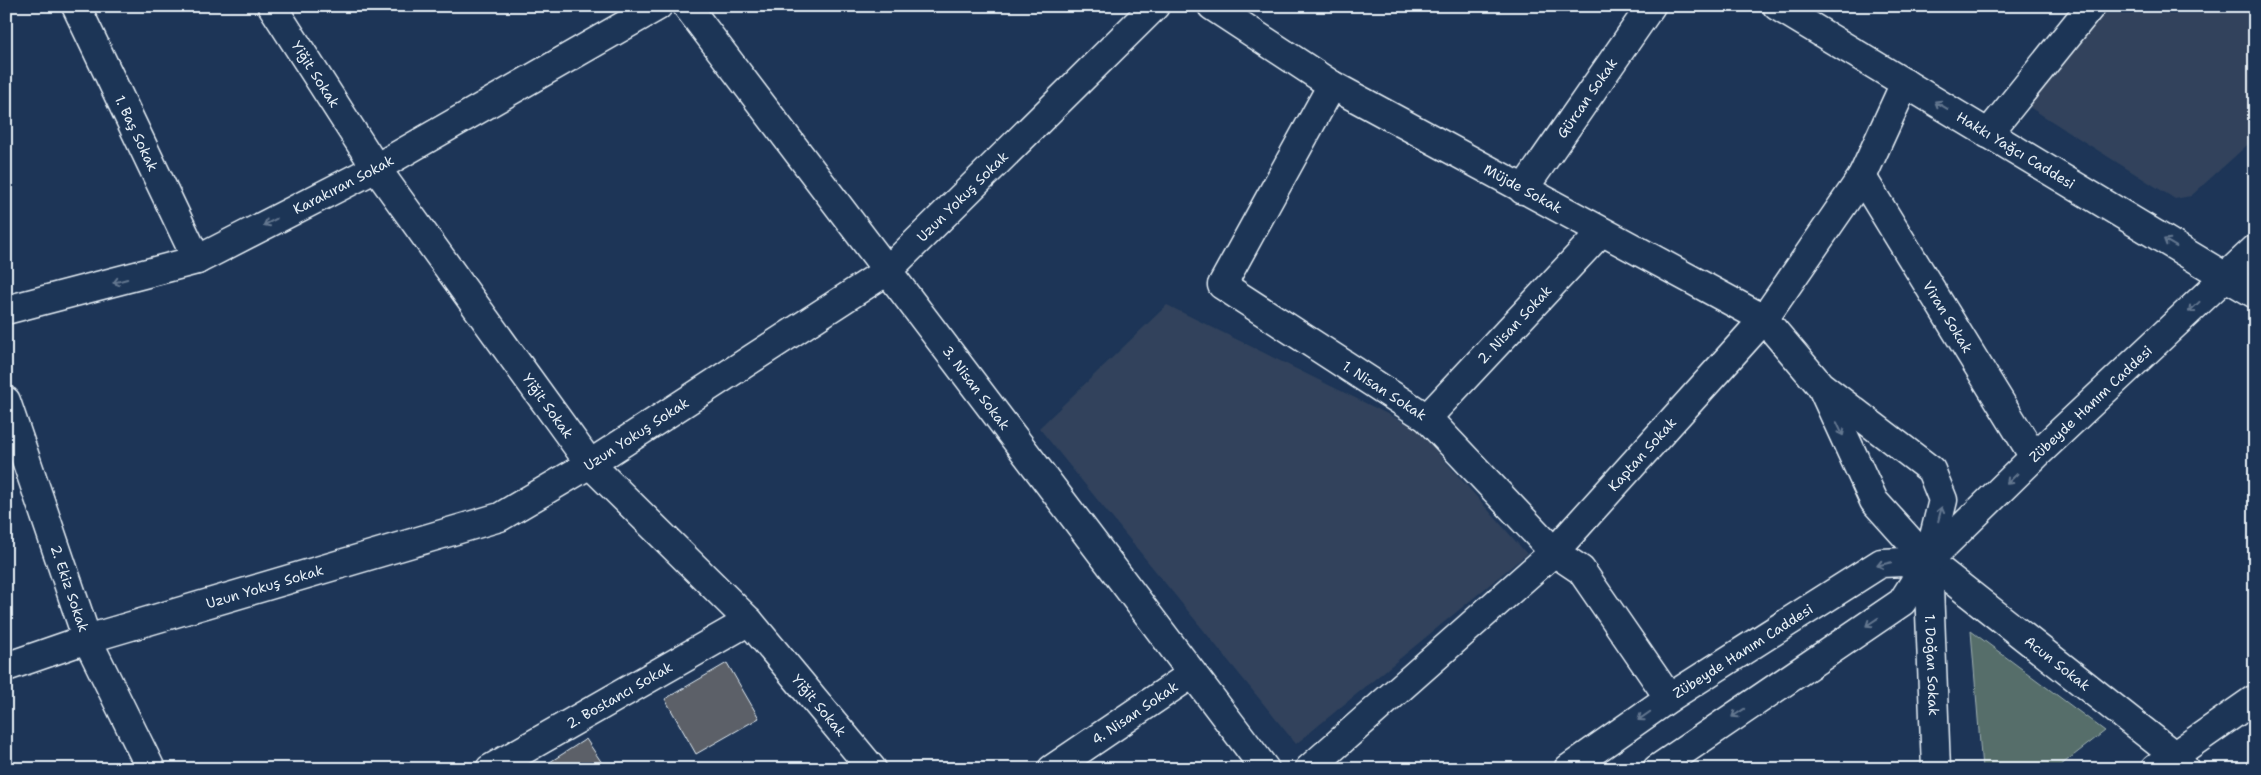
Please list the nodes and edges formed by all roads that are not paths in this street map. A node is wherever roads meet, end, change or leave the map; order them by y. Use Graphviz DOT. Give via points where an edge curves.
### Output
graph roads {
  1 [pos="76,6"];
  2 [pos="272,6"];
  3 [pos="658,6"];
  4 [pos="687,6"];
  5 [pos="1155,6"];
  6 [pos="1212,6"];
  7 [pos="1651,6"];
  8 [pos="1777,6"];
  9 [pos="2092,6"];
  10 [pos="1905,83"];
  11 [pos="1332,85"];
  12 [pos="1988,134"];
  13 [pos="376,168"];
  14 [pos="1862,177"];
  15 [pos="1523,190"];
  16 [pos="1601,232"];
  17 [pos="2255,249"];
  18 [pos="197,260"];
  19 [pos="887,271"];
  20 [pos="2226,277"];
  21 [pos="2255,294"];
  22 [pos="6,310"];
  23 [pos="1764,319"];
  24 [pos="1820,384"];
  25 [pos="6,401"];
  26 [pos="1427,418"];
  27 [pos="2034,457"];
  28 [pos="590,464"];
  29 [pos="1554,552"];
  30 [pos="1928,561"];
  31 [pos="749,621"];
  32 [pos="87,639"];
  33 [pos="6,667"];
  34 [pos="1192,674"];
  35 [pos="1669,698"];
  36 [pos="2255,699"];
  37 [pos="2172,765"];
  38 [pos="498,767"];
  39 [pos="151,769"];
  40 [pos="872,769"];
  41 [pos="1052,769"];
  42 [pos="1265,769"];
  43 [pos="1309,769"];
  44 [pos="1568,769"];
  45 [pos="1657,769"];
  46 [pos="1936,769"];
  1 -- 18 [label="street, 1. Baş Sokak"];
  2 -- 13 [label="street, Yiğit Sokak"];
  3 -- 13 [label="street, Karakıran Sokak"];
  4 -- 19 [label="street, 3. Nisan Sokak"];
  5 -- 19 [label="street, Uzun Yokuş Sokak"];
  6 -- 11 [label="street, Müjde Sokak"];
  7 -- 15 [label="street, Gürcan Sokak"];
  8 -- 10 [label="street, Hakkı Yağcı Caddesi"];
  9 -- 12 [label="street"];
  12 -- 10 [label="street, Hakkı Yağcı Caddesi, one-way"];
  10 -- 14 [label="street, Kaptan Sokak"];
  11 -- 15 [label="street, Müjde Sokak"];
  11 -- 26 [label="street, 1. Nisan Sokak" via="1222,285"];
  20 -- 12 [label="street, Hakkı Yağcı Caddesi, one-way"];
  13 -- 18 [label="street, Karakıran Sokak, one-way"];
  13 -- 28 [label="street, Yiğit Sokak"];
  14 -- 23 [label="street, Kaptan Sokak"];
  14 -- 27 [label="street, Viran Sokak"];
  15 -- 16 [label="street, Müjde Sokak"];
  16 -- 23 [label="street, Müjde Sokak"];
  16 -- 26 [label="street, 2. Nisan Sokak"];
  17 -- 20 [label="street, Zübeyde Hanım Caddesi"];
  18 -- 22 [label="street, Karakıran Sokak, one-way"];
  19 -- 28 [label="street, Uzun Yokuş Sokak"];
  19 -- 34 [label="street, 3. Nisan Sokak"];
  20 -- 21 [label="street, Hakkı Yağcı Caddesi"];
  20 -- 27 [label="street, Zübeyde Hanım Caddesi, one-way"];
  23 -- 24 [label="street, Müjde Sokak"];
  23 -- 29 [label="street, Kaptan Sokak"];
  24 -- 30 [label="street, Acun Sokak, one-way" via="1874,501"];
  30 -- 24 [label="street, one-way" via="1943,500 1931,470"];
  25 -- 32 [label="street, 2. Ekiz Sokak"];
  26 -- 29 [label="street, 1. Nisan Sokak"];
  27 -- 30 [label="street, Zübeyde Hanım Caddesi, one-way"];
  28 -- 31 [label="street, Yiğit Sokak"];
  28 -- 32 [label="street, Uzun Yokuş Sokak" via="500,517"];
  29 -- 35 [label="street, 1. Nisan Sokak" via="1580,570"];
  29 -- 43 [label="street, Kaptan Sokak"];
  30 -- 35 [label="street, Zübeyde Hanım Caddesi, one-way" via="1881,563"];
  30 -- 37 [label="street, Acun Sokak"];
  30 -- 45 [label="street, Zübeyde Hanım Caddesi, one-way" via="1902,602"];
  30 -- 46 [label="street, 1. Doğan Sokak"];
  31 -- 38 [label="street, 2. Bostancı Sokak"];
  31 -- 40 [label="street, Yiğit Sokak"];
  32 -- 33 [label="street, Uzun Yokuş Sokak"];
  32 -- 39 [label="street, 2. Ekiz Sokak"];
  34 -- 41 [label="street, 4. Nisan Sokak"];
  34 -- 42 [label="street, 3. Nisan Sokak"];
  35 -- 44 [label="street, Zübeyde Hanım Caddesi, one-way"];
  36 -- 37 [label="street"];
}
